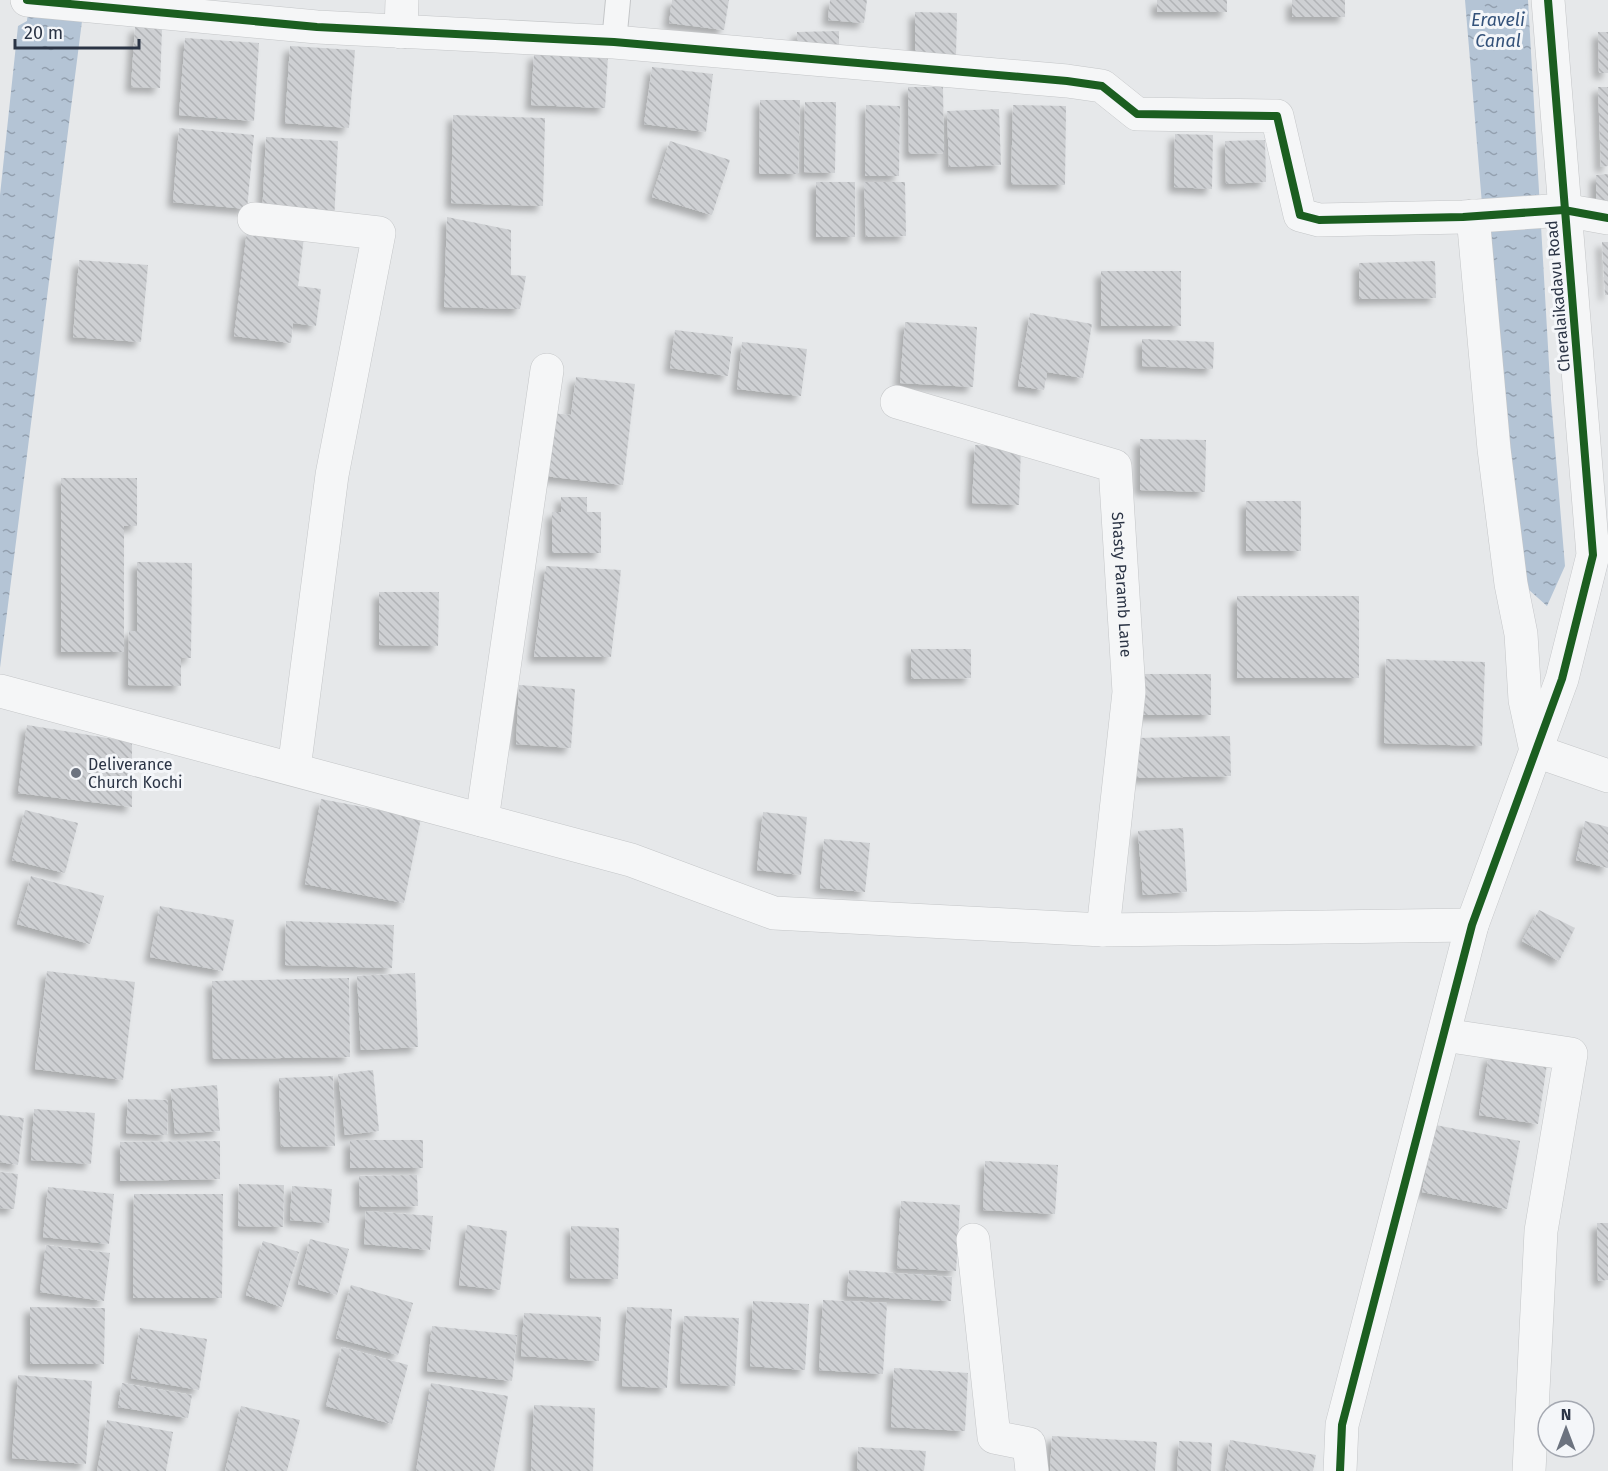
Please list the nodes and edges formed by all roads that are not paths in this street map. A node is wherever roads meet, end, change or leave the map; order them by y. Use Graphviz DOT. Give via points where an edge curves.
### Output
graph roads {
  1 [pos="27,0"];
  2 [pos="402,0"];
  3 [pos="618,0"];
  4 [pos="1548,0"];
  5 [pos="401,32"];
  6 [pos="614,42"];
  7 [pos="1557,210"];
  8 [pos="1473,216"];
  9 [pos="1608,218"];
  10 [pos="254,219"];
  11 [pos="547,370"];
  12 [pos="897,402"];
  13 [pos="1600,556"];
  14 [pos="14,694"];
  15 [pos="1536,752"];
  16 [pos="294,769"];
  17 [pos="1608,776"];
  18 [pos="482,820"];
  19 [pos="1472,925"];
  20 [pos="1103,930"];
  21 [pos="1444,1035"];
  22 [pos="973,1239"];
  23 [pos="1032,1471"];
  24 [pos="1340,1471"];
  25 [pos="1529,1471"];
  1 -- 5 [label="street"];
  2 -- 5 [label="street"];
  3 -- 6 [label="lane"];
  4 -- 7 [label="street, Cheralaikadavu Road"];
  5 -- 6 [label="street"];
  6 -- 8 [label="street" via="1090,84 1102,86 1137,114 1277,116 1300,215 1319,220"];
  7 -- 8 [label="street"];
  7 -- 9 [label="street"];
  7 -- 13 [label="street, Cheralaikadavu Road"];
  8 -- 15 [label="street" via="1494,449 1521,634 1525,700"];
  10 -- 16 [label="street" via="379,232 332,475"];
  11 -- 18 [label="street"];
  12 -- 20 [label="street, Shasty Paramb Lane" via="1114,466 1129,693"];
  13 -- 15 [label="street, Cheralaikadavu Road"];
  14 -- 16 [label="street"];
  15 -- 17 [label="street"];
  15 -- 19 [label="street, Cheralaikadavu Road"];
  16 -- 18 [label="street"];
  18 -- 20 [label="street" via="631,860 774,913"];
  19 -- 20 [label="street"];
  19 -- 21 [label="street, Cheralaikadavu Road"];
  21 -- 24 [label="street, Cheralaikadavu Road" via="1342,1425"];
  21 -- 25 [label="street" via="1570,1054 1541,1231"];
  22 -- 23 [label="street" via="994,1437 1029,1444"];
}
